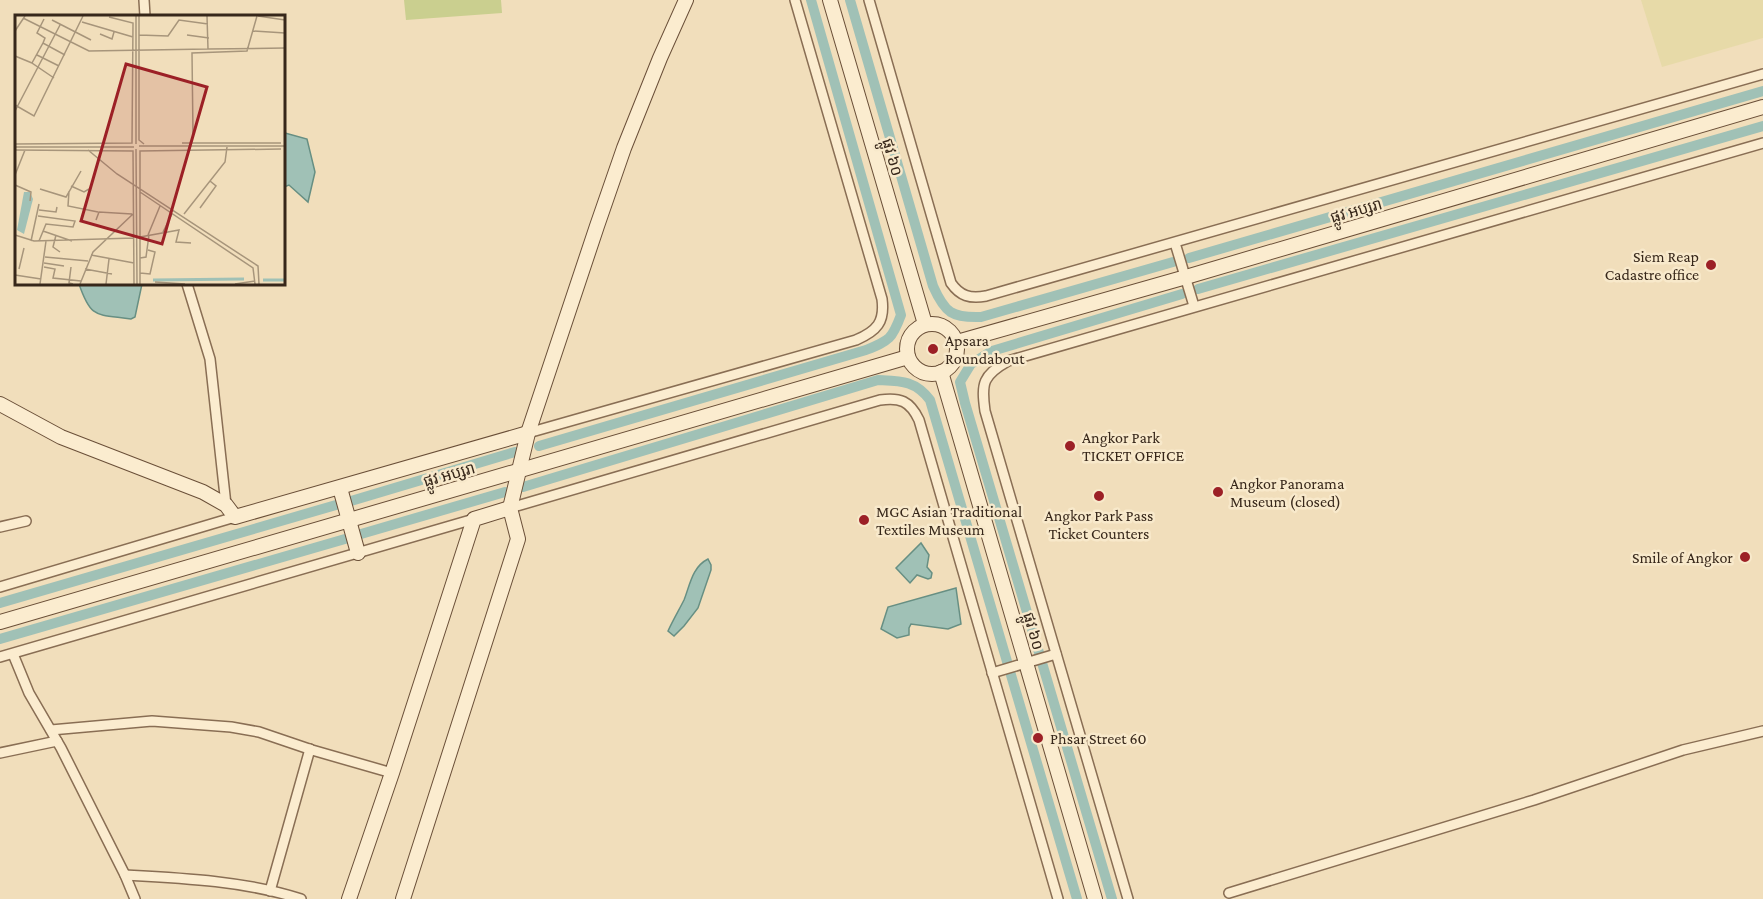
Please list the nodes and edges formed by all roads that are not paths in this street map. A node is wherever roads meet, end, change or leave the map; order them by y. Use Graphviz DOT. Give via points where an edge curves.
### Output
graph roads {
  1 [pos="144,0"];
  2 [pos="686,0"];
  3 [pos="795,0"];
  4 [pos="830,0"];
  5 [pos="868,0"];
  6 [pos="146,15"];
  7 [pos="1763,74"];
  8 [pos="1763,107"];
  9 [pos="1763,143"];
  10 [pos="1175,243"];
  11 [pos="1186,277"];
  12 [pos="187,285"];
  13 [pos="1194,306"];
  14 [pos="925,324"];
  15 [pos="957,342"];
  16 [pos="908,357"];
  17 [pos="942,372"];
  18 [pos="0,404"];
  19 [pos="528,433"];
  20 [pos="518,471"];
  21 [pos="340,488"];
  22 [pos="226,505"];
  23 [pos="510,508"];
  24 [pos="235,518"];
  25 [pos="474,519"];
  26 [pos="26,520"];
  27 [pos="349,520"];
  28 [pos="0,527"];
  29 [pos="357,553"];
  30 [pos="0,587"];
  31 [pos="0,622"];
  32 [pos="13,654"];
  33 [pos="1053,655"];
  34 [pos="0,657"];
  35 [pos="1026,663"];
  36 [pos="995,672"];
  37 [pos="51,730"];
  38 [pos="1763,731"];
  39 [pos="57,741"];
  40 [pos="310,749"];
  41 [pos="0,753"];
  42 [pos="392,773"];
  43 [pos="125,875"];
  44 [pos="270,891"];
  45 [pos="1229,893"];
  46 [pos="135,899"];
  47 [pos="301,899"];
  48 [pos="349,899"];
  49 [pos="403,899"];
  50 [pos="1058,899"];
  51 [pos="1095,899"];
  52 [pos="1128,899"];
  1 -- 6 [label="street"];
  2 -- 19 [label="street" via="620,159"];
  3 -- 19 [label="street" via="882,299 884,312 879,324 856,340"];
  4 -- 14 [label="street, ផ្លូវ ៦០"];
  5 -- 10 [label="street" via="956,290 973,298 986,297"];
  7 -- 10 [label="street"];
  8 -- 11 [label="street, ផ្លូវ អប្សរា"];
  9 -- 13 [label="street"];
  10 -- 11 [label="street"];
  11 -- 13 [label="street"];
  11 -- 15 [label="street, ផ្លូវ អប្សរា"];
  12 -- 22 [label="street" via="210,359"];
  13 -- 33 [label="street" via="1008,361 994,369 984,382 985,411"];
  14 -- 15 [label="street" via="944,326"];
  14 -- 16 [label="street" via="910,336"];
  15 -- 17 [label="street" via="954,361"];
  16 -- 17 [label="street" via="924,373"];
  16 -- 20 [label="street, ផ្លូវ អប្សរា"];
  17 -- 35 [label="street, ផ្លូវ ៦០"];
  18 -- 22 [label="street" via="61,437 203,492"];
  19 -- 20 [label="street"];
  19 -- 21 [label="street"];
  20 -- 23 [label="street"];
  20 -- 27 [label="street, ផ្លូវ អប្សរា"];
  21 -- 24 [label="street"];
  21 -- 27 [label="street"];
  22 -- 24 [label="street"];
  23 -- 25 [label="street"];
  23 -- 36 [label="street" via="894,398 914,409 919,420"];
  23 -- 49 [label="street" via="518,539"];
  24 -- 30 [label="street"];
  25 -- 29 [label="street"];
  25 -- 42 [label="street"];
  26 -- 28 [label="street"];
  27 -- 29 [label="street"];
  27 -- 31 [label="street, ផ្លូវ អប្សរា"];
  29 -- 32 [label="street"];
  32 -- 34 [label="street"];
  32 -- 37 [label="street" via="29,693"];
  33 -- 35 [label="street"];
  33 -- 52 [label="street"];
  35 -- 36 [label="street"];
  35 -- 51 [label="street, ផ្លូវ ៦០"];
  36 -- 50 [label="street"];
  37 -- 39 [label="street"];
  37 -- 40 [label="street" via="174,722 259,732"];
  38 -- 45 [label="street" via="1683,750"];
  39 -- 41 [label="street"];
  39 -- 43 [label="street"];
  40 -- 42 [label="street"];
  40 -- 44 [label="street"];
  42 -- 48 [label="street"];
  43 -- 44 [label="street" via="228,883"];
  43 -- 46 [label="street"];
  44 -- 47 [label="street"];
}
